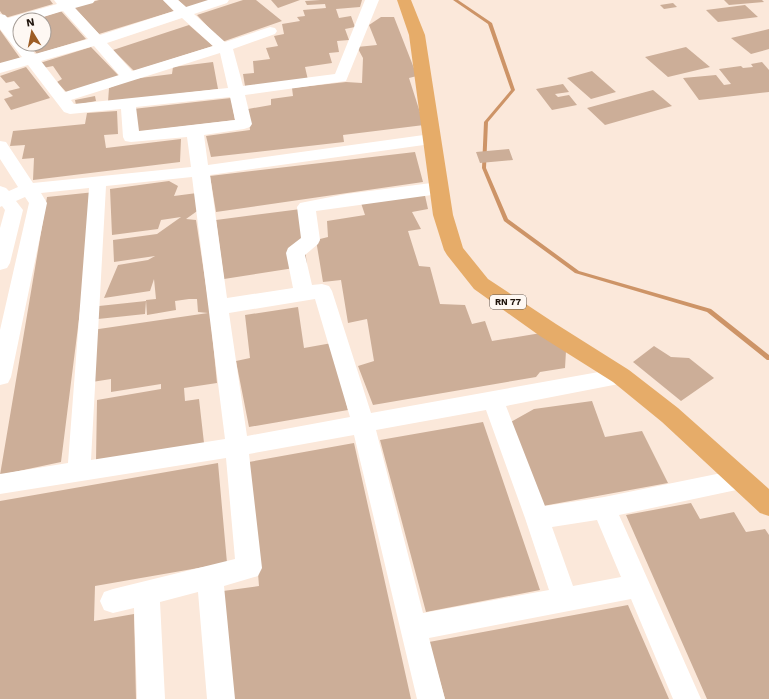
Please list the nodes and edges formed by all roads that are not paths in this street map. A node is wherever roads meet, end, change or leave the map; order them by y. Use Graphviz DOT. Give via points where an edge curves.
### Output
graph roads {
  1 [pos="88,0"];
  2 [pos="170,0"];
  3 [pos="222,0"];
  4 [pos="372,0"];
  5 [pos="404,0"];
  6 [pos="64,3"];
  7 [pos="183,12"];
  8 [pos="2,22"];
  9 [pos="270,31"];
  10 [pos="97,41"];
  11 [pos="222,48"];
  12 [pos="30,59"];
  13 [pos="0,68"];
  14 [pos="129,77"];
  15 [pos="236,92"];
  16 [pos="62,98"];
  17 [pos="128,103"];
  18 [pos="195,131"];
  19 [pos="432,139"];
  20 [pos="0,146"];
  21 [pos="200,171"];
  22 [pos="98,182"];
  23 [pos="439,188"];
  24 [pos="29,189"];
  25 [pos="1,197"];
  26 [pos="0,263"];
  27 [pos="304,293"];
  28 [pos="218,307"];
  29 [pos="621,376"];
  30 [pos="0,377"];
  31 [pos="493,400"];
  32 [pos="362,424"];
  33 [pos="237,447"];
  34 [pos="79,472"];
  35 [pos="741,479"];
  36 [pos="0,484"];
  37 [pos="769,505"];
  38 [pos="604,508"];
  39 [pos="537,518"];
  40 [pos="210,578"];
  41 [pos="636,586"];
  42 [pos="147,593"];
  43 [pos="113,600"];
  44 [pos="565,600"];
  45 [pos="414,628"];
  46 [pos="151,699"];
  47 [pos="221,699"];
  48 [pos="431,699"];
  49 [pos="687,699"];
  1 -- 6 [label="street"];
  2 -- 7 [label="street"];
  3 -- 7 [label="street"];
  4 -- 15 [label="street" via="341,78"];
  5 -- 19 [label="main road, RN 77" via="417,35"];
  6 -- 8 [label="street"];
  6 -- 10 [label="street"];
  7 -- 10 [label="street"];
  7 -- 11 [label="street"];
  8 -- 12 [label="street"];
  9 -- 11 [label="street"];
  10 -- 12 [label="street"];
  10 -- 14 [label="street"];
  11 -- 14 [label="street"];
  11 -- 15 [label="street" via="227,51"];
  12 -- 13 [label="street"];
  12 -- 16 [label="street"];
  14 -- 16 [label="street"];
  15 -- 17 [label="street"];
  15 -- 18 [label="street" via="244,124"];
  16 -- 17 [label="street" via="70,109"];
  17 -- 18 [label="street" via="131,137"];
  18 -- 21 [label="street"];
  19 -- 21 [label="street"];
  19 -- 23 [label="main road, RN 77"];
  20 -- 24 [label="street"];
  21 -- 22 [label="street"];
  21 -- 28 [label="street"];
  22 -- 24 [label="street"];
  22 -- 34 [label="street"];
  23 -- 27 [label="street" via="306,207 311,240 295,253"];
  23 -- 29 [label="main road, RN 77" via="454,250 481,284"];
  24 -- 25 [label="street"];
  24 -- 30 [label="street" via="38,203"];
  25 -- 26 [label="street" via="14,210"];
  27 -- 28 [label="street"];
  27 -- 32 [label="street" via="322,291"];
  28 -- 33 [label="street"];
  29 -- 31 [label="street"];
  29 -- 35 [label="main road, RN 77" via="670,415"];
  31 -- 32 [label="street"];
  31 -- 39 [label="street"];
  32 -- 33 [label="street"];
  32 -- 45 [label="street"];
  33 -- 34 [label="street"];
  33 -- 40 [label="street" via="249,568"];
  34 -- 36 [label="street"];
  35 -- 37 [label="main road, RN 77"];
  35 -- 38 [label="street"];
  38 -- 39 [label="street"];
  38 -- 41 [label="street"];
  39 -- 44 [label="street"];
  40 -- 42 [label="street"];
  40 -- 47 [label="street"];
  41 -- 44 [label="street"];
  41 -- 49 [label="street"];
  42 -- 43 [label="street"];
  42 -- 46 [label="street"];
  44 -- 45 [label="street"];
  45 -- 48 [label="street"];
}
